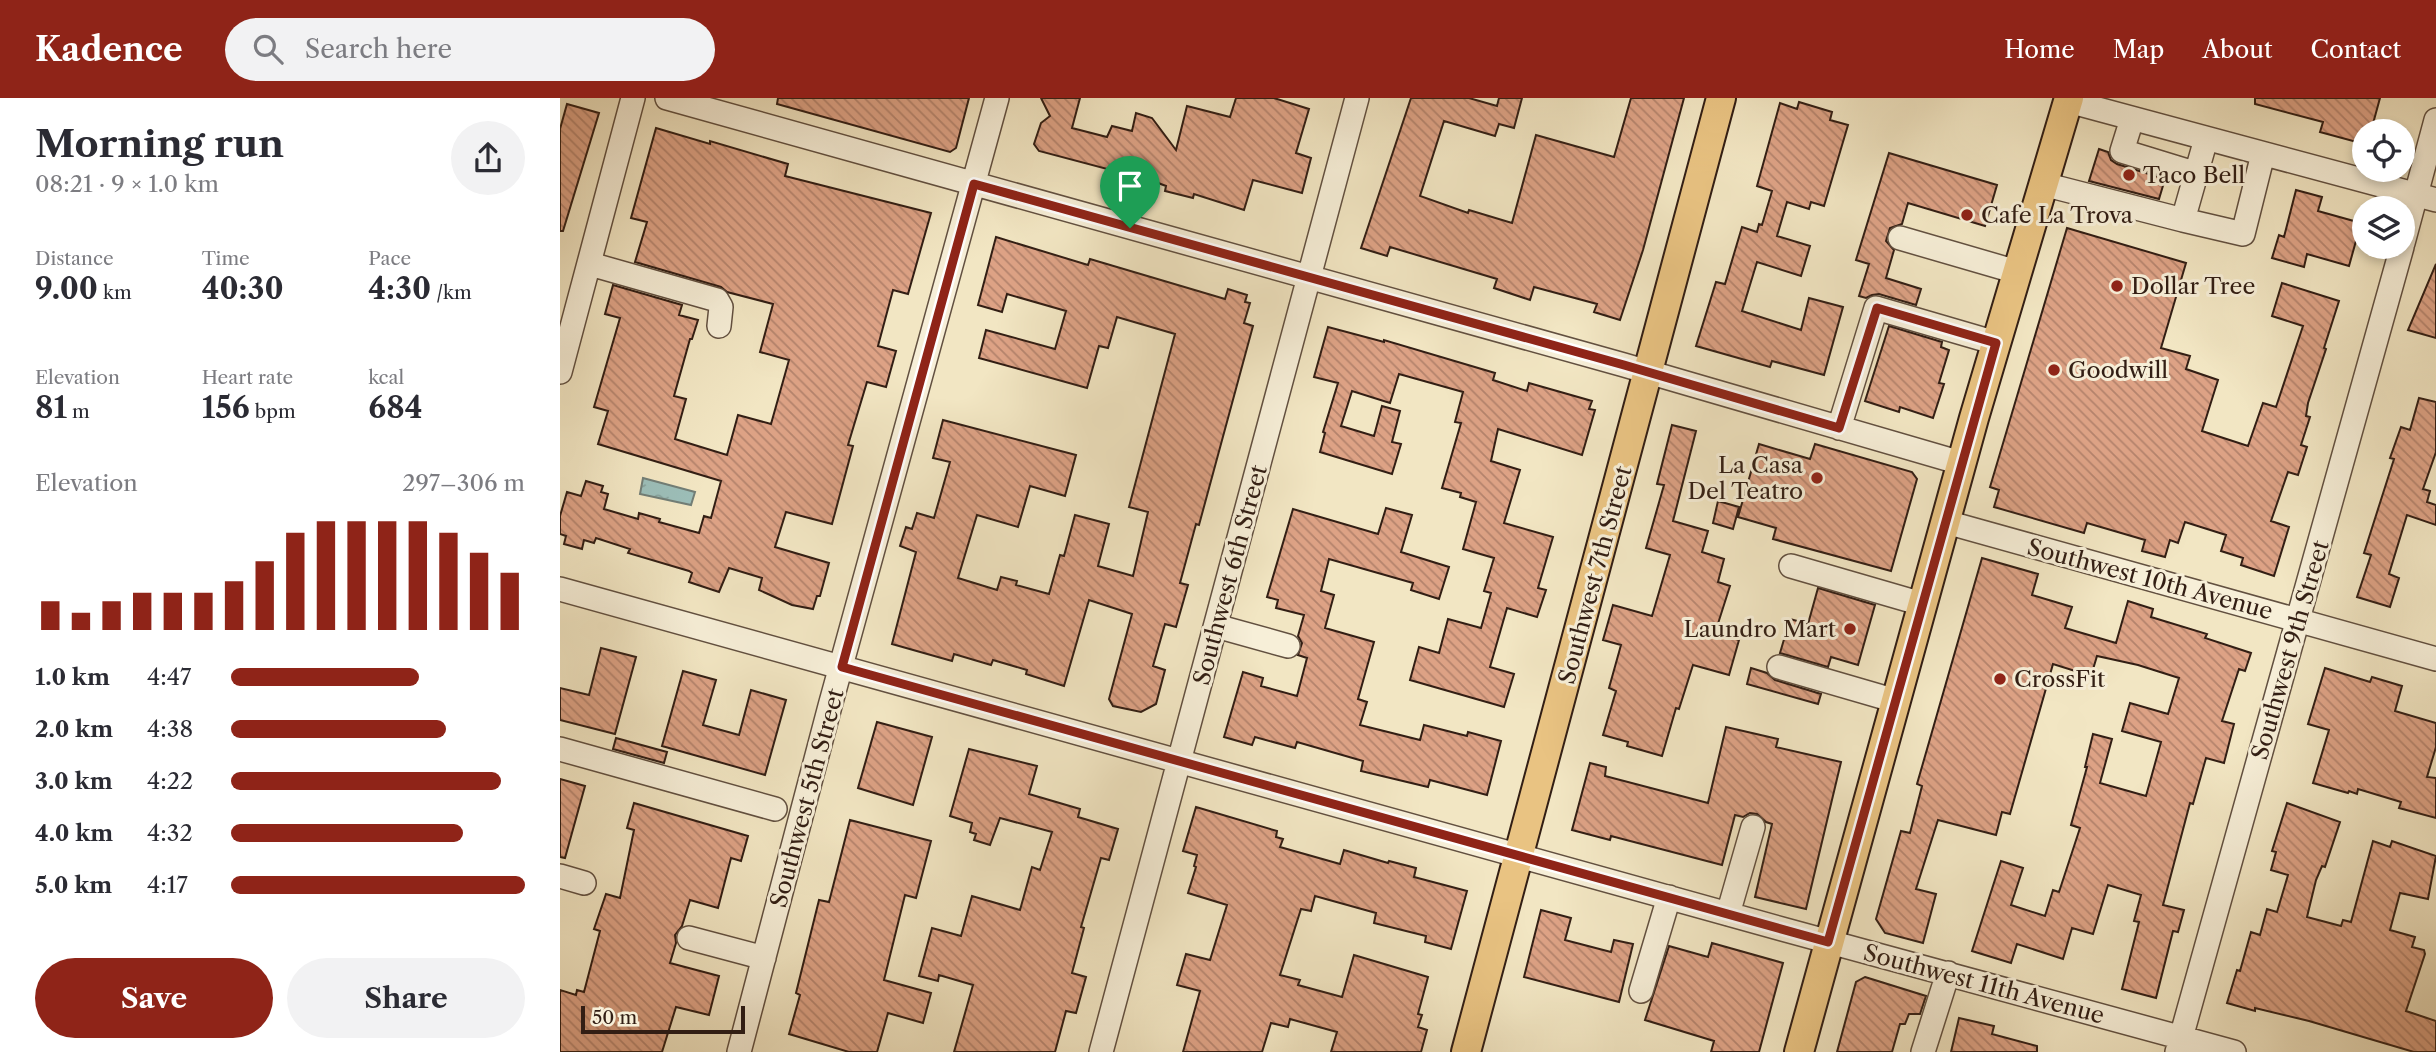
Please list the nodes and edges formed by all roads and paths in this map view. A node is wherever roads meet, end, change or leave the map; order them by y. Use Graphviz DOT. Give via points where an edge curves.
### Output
graph roads {
  1 [pos="633,98"];
  2 [pos="667,98"];
  3 [pos="997,98"];
  4 [pos="1357,98"];
  5 [pos="1721,98"];
  6 [pos="2069,100"];
  7 [pos="2132,118"];
  8 [pos="2436,120"];
  9 [pos="2206,139"];
  10 [pos="2263,154"];
  11 [pos="2197,174"];
  12 [pos="974,184"];
  13 [pos="2043,184"];
  14 [pos="2426,197"];
  15 [pos="2415,219"];
  16 [pos="2183,220"];
  17 [pos="1900,238"];
  18 [pos="2398,259"];
  19 [pos="590,264"];
  20 [pos="2017,272"];
  21 [pos="1310,278"];
  22 [pos="719,326"];
  23 [pos="1996,343"];
  24 [pos="560,372"];
  25 [pos="1649,373"];
  26 [pos="1839,428"];
  27 [pos="1961,463"];
  28 [pos="1945,522"];
  29 [pos="1791,566"];
  30 [pos="560,589"];
  31 [pos="1922,604"];
  32 [pos="2298,620"];
  33 [pos="1216,626"];
  34 [pos="1288,646"];
  35 [pos="2436,659"];
  36 [pos="842,667"];
  37 [pos="1779,667"];
  38 [pos="1896,701"];
  39 [pos="560,749"];
  40 [pos="1181,762"];
  41 [pos="775,809"];
  42 [pos="1753,827"];
  43 [pos="1520,855"];
  44 [pos="560,876"];
  45 [pos="584,883"];
  46 [pos="1669,897"];
  47 [pos="1728,914"];
  48 [pos="688,938"];
  49 [pos="1828,942"];
  50 [pos="764,958"];
  51 [pos="1948,973"];
  52 [pos="1641,991"];
  53 [pos="2179,1045"];
  54 [pos="739,1052"];
  55 [pos="1101,1052"];
  56 [pos="1466,1052"];
  57 [pos="1799,1052"];
  58 [pos="1923,1052"];
  59 [pos="2234,1052"];
  1 -- 19 [label="street"];
  2 -- 12 [label="street"];
  3 -- 12 [label="street, Southwest 5th Street"];
  4 -- 21 [label="street, Southwest 6th Street"];
  5 -- 25 [label="main road, Southwest 7th Street"];
  6 -- 7 [label="street"];
  6 -- 13 [label="main road"];
  7 -- 9 [label="street"];
  7 -- 11 [label="street" via="2122,151"];
  8 -- 14 [label="street, Southwest 9th Street"];
  9 -- 10 [label="street"];
  9 -- 11 [label="street"];
  10 -- 14 [label="street"];
  10 -- 16 [label="street" via="2242,234"];
  11 -- 16 [label="street"];
  12 -- 21 [label="street"];
  12 -- 36 [label="street, Southwest 5th Street"];
  13 -- 16 [label="street"];
  13 -- 20 [label="main road"];
  14 -- 15 [label="street, Southwest 9th Street"];
  17 -- 20 [label="street"];
  18 -- 32 [label="street, Southwest 9th Street"];
  19 -- 22 [label="street" via="717,300"];
  19 -- 24 [label="street"];
  20 -- 23 [label="main road"];
  21 -- 25 [label="street"];
  21 -- 33 [label="street, Southwest 6th Street"];
  23 -- 26 [label="street" via="1877,308"];
  23 -- 27 [label="main road"];
  25 -- 26 [label="street"];
  25 -- 43 [label="main road, Southwest 7th Street"];
  26 -- 27 [label="street"];
  27 -- 28 [label="main road"];
  28 -- 31 [label="main road"];
  28 -- 32 [label="street, Southwest 10th Avenue"];
  29 -- 31 [label="street"];
  30 -- 36 [label="street, Southwest 11th Avenue"];
  31 -- 38 [label="main road"];
  32 -- 35 [label="street, Southwest 10th Avenue"];
  32 -- 53 [label="street, Southwest 9th Street"];
  33 -- 34 [label="street"];
  33 -- 40 [label="street, Southwest 6th Street"];
  36 -- 40 [label="street, Southwest 11th Avenue"];
  36 -- 50 [label="street, Southwest 5th Street"];
  37 -- 38 [label="street"];
  38 -- 49 [label="main road"];
  39 -- 41 [label="street"];
  40 -- 43 [label="street, Southwest 11th Avenue"];
  40 -- 55 [label="street, Southwest 6th Street"];
  42 -- 47 [label="street"];
  43 -- 46 [label="street, Southwest 11th Avenue"];
  43 -- 56 [label="main road, Southwest 7th Street"];
  44 -- 45 [label="street"];
  46 -- 47 [label="street, Southwest 11th Avenue"];
  46 -- 52 [label="street"];
  47 -- 49 [label="street, Southwest 11th Avenue"];
  48 -- 50 [label="street"];
  49 -- 51 [label="street, Southwest 11th Avenue"];
  49 -- 57 [label="main road"];
  50 -- 54 [label="street, Southwest 5th Street"];
  51 -- 53 [label="street, Southwest 11th Avenue"];
  51 -- 58 [label="street"];
  53 -- 59 [label="street, Southwest 11th Avenue"];
}
